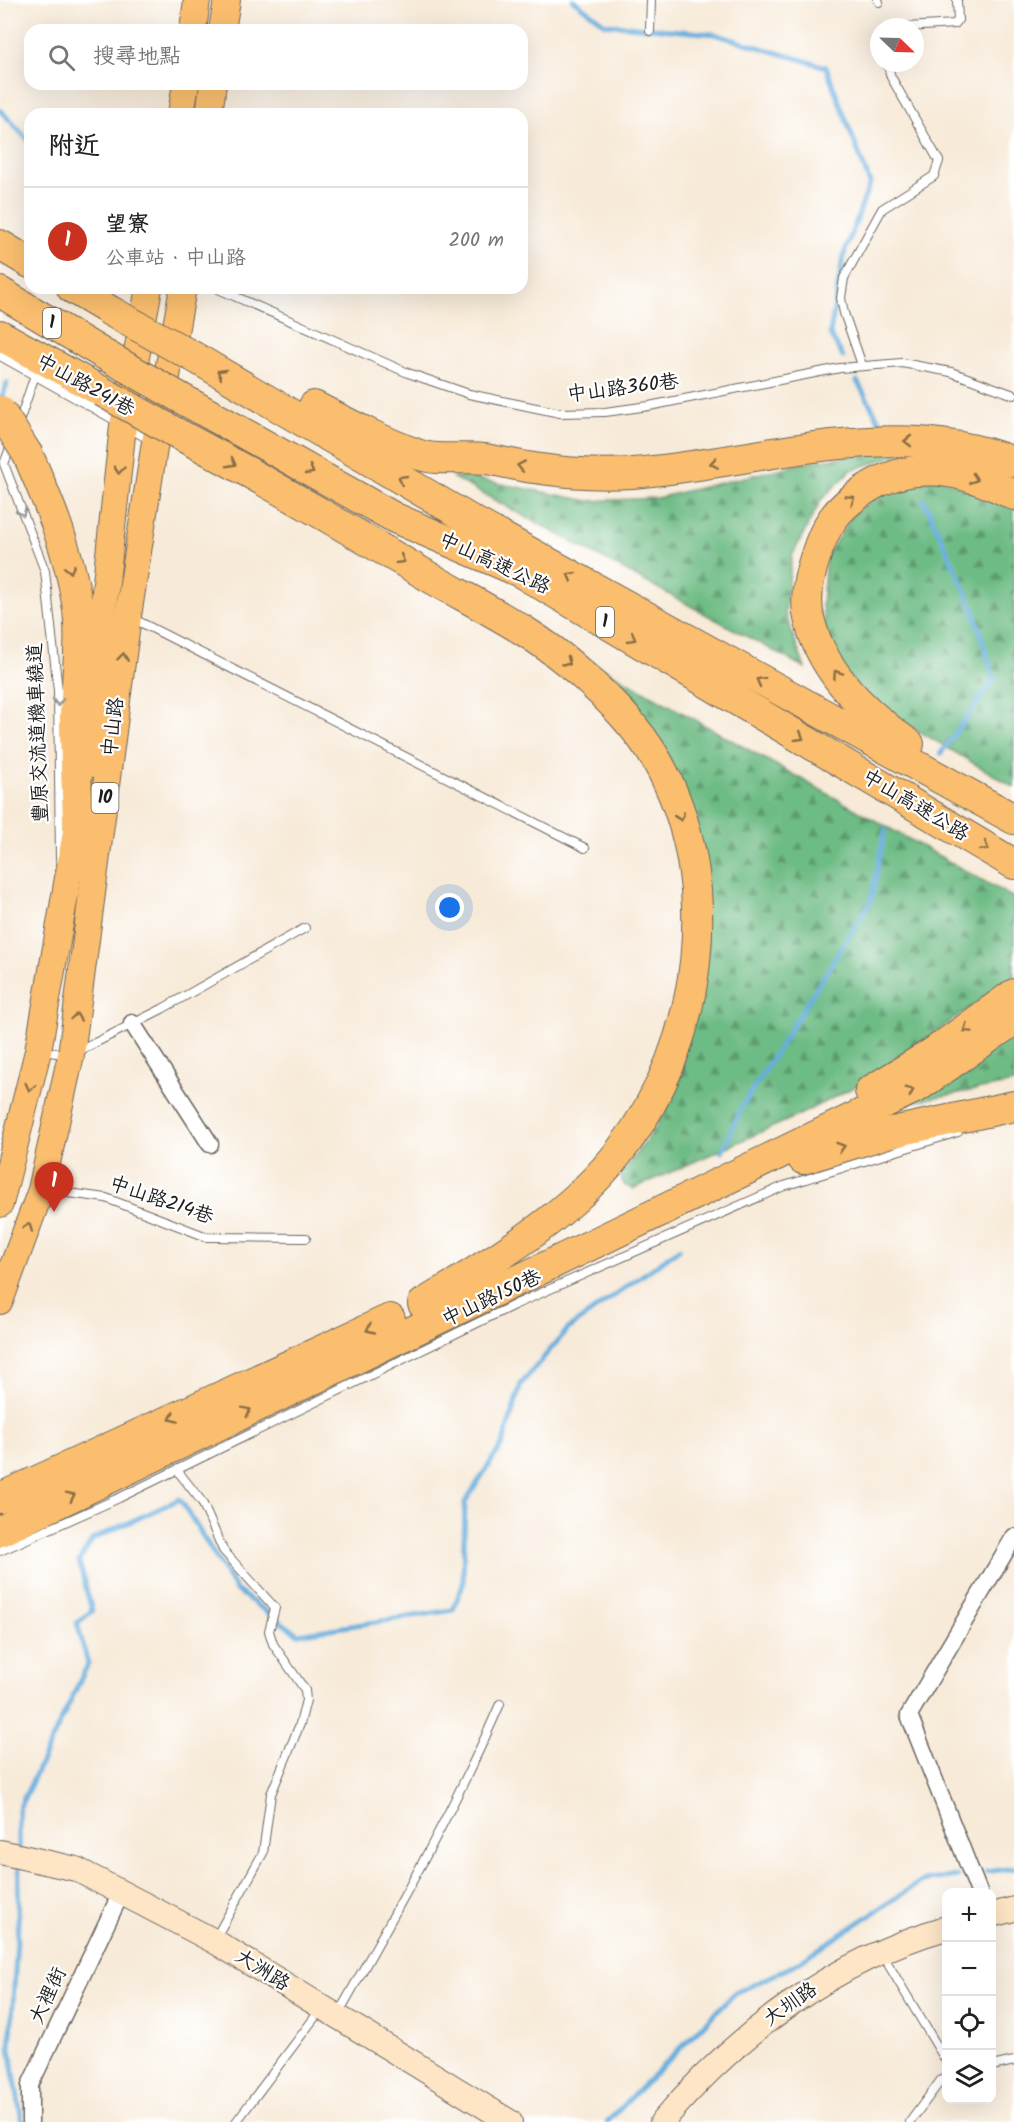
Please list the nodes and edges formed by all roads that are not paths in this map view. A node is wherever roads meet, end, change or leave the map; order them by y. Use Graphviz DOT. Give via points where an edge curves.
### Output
graph roads {
  1 [pos="197,0"];
  2 [pos="227,0"];
  3 [pos="651,0"];
  4 [pos="957,0"];
  5 [pos="194,24"];
  6 [pos="223,24"];
  7 [pos="924,26"];
  8 [pos="650,31"];
  9 [pos="890,72"];
  10 [pos="185,90"];
  11 [pos="212,90"];
  12 [pos="182,108"];
  13 [pos="210,108"];
  14 [pos="0,245"];
  15 [pos="24,259"];
  16 [pos="0,292"];
  17 [pos="82,294"];
  18 [pos="148,294"];
  19 [pos="182,294"];
  20 [pos="229,294"];
  21 [pos="0,335"];
  22 [pos="0,356"];
  23 [pos="862,365"];
  24 [pos="34,378"];
  25 [pos="248,388"];
  26 [pos="1014,395"];
  27 [pos="0,411"];
  28 [pos="123,426"];
  29 [pos="167,439"];
  30 [pos="1014,462"];
  31 [pos="1014,495"];
  32 [pos="128,616"];
  33 [pos="1014,812"];
  34 [pos="1014,819"];
  35 [pos="78,823"];
  36 [pos="585,848"];
  37 [pos="1014,864"];
  38 [pos="61,920"];
  39 [pos="305,928"];
  40 [pos="1014,994"];
  41 [pos="1014,1020"];
  42 [pos="132,1023"];
  43 [pos="38,1051"];
  44 [pos="71,1054"];
  45 [pos="1014,1106"];
  46 [pos="966,1130"];
  47 [pos="210,1144"];
  48 [pos="725,1180"];
  49 [pos="41,1190"];
  50 [pos="0,1204"];
  51 [pos="306,1238"];
  52 [pos="0,1301"];
  53 [pos="423,1304"];
  54 [pos="177,1470"];
  55 [pos="17,1504"];
  56 [pos="0,1532"];
  57 [pos="1014,1537"];
  58 [pos="0,1551"];
  59 [pos="500,1704"];
  60 [pos="12,1854"];
  61 [pos="977,1888"];
  62 [pos="122,1891"];
  63 [pos="1014,1909"];
  64 [pos="996,1915"];
  65 [pos="942,1930"];
  66 [pos="214,1941"];
  67 [pos="882,1953"];
  68 [pos="329,2013"];
  69 [pos="942,2054"];
  70 [pos="1014,2061"];
  71 [pos="996,2065"];
  72 [pos="942,2080"];
  73 [pos="500,2120"];
  74 [pos="30,2122"];
  75 [pos="236,2122"];
  76 [pos="662,2122"];
  77 [pos="910,2122"];
  1 -- 5 [label="main road"];
  2 -- 6 [label="main road"];
  3 -- 8 [label="lane"];
  4 -- 7 [label="lane" via="955,24"];
  9 -- 23 [label="lane" via="939,161 934,176 882,209 844,279 843,305"];
  10 -- 12 [label="main road"];
  11 -- 13 [label="main road"];
  14 -- 15 [label="highway"];
  16 -- 37 [label="highway, 中山高速公路 / 1, one-way, bridge" via="395,518 520,572"];
  25 -- 17 [label="highway, 中山高速公路 / 1, one-way, bridge"];
  18 -- 28 [label="main road, 中山路 / 10"];
  19 -- 29 [label="main road, 中山路 / 10"];
  20 -- 23 [label="lane, 中山路360巷" via="408,374 469,394 560,413 649,406"];
  21 -- 29 [label="highway, bridge" via="101,391"];
  22 -- 24 [label="lane, 中山路241巷"];
  23 -- 26 [label="lane, 中山路360巷" via="925,366"];
  24 -- 28 [label="lane, 中山路241巷"];
  24 -- 38 [label="lane, 豐原交流道機車繞道, one-way" via="4,464 45,571 58,692"];
  30 -- 25 [label="highway, one-way" via="966,447 912,440 806,447 632,473 583,473 485,459 419,455 309,403"];
  34 -- 25 [label="highway, 中山高速公路 / 1, one-way" via="469,519"];
  27 -- 35 [label="highway, one-way, bridge" via="28,455 52,511 77,605"];
  28 -- 29 [label="lane, 中山路241巷"];
  28 -- 35 [label="main road, 中山路 / 10, one-way"];
  29 -- 32 [label="main road, 中山路 / 10"];
  29 -- 53 [label="highway, one-way" via="248,471 530,633 577,670 608,699 657,761 692,855 696,907 693,986 668,1069 650,1106 620,1152 584,1192 534,1232"];
  33 -- 31 [label="highway, one-way" via="941,768 874,719 820,647 809,621 808,597 811,568 822,534 840,507 893,474 933,469 955,472"];
  32 -- 36 [label="lane"];
  44 -- 32 [label="main road, 中山路 / 10, one-way"];
  35 -- 38 [label="main road, 中山路 / 10"];
  38 -- 43 [label="main road, 中山路 / 10"];
  39 -- 42 [label="lane"];
  40 -- 53 [label="highway, one-way" via="934,1052 853,1101"];
  48 -- 41 [label="highway, one-way" via="919,1086"];
  42 -- 44 [label="lane"];
  42 -- 47 [label="street"];
  43 -- 44 [label="lane"];
  43 -- 50 [label="main road, 中山路 / 10, one-way"];
  44 -- 49 [label="main road, 中山路 / 10"];
  48 -- 45 [label="highway, one-way" via="888,1132"];
  46 -- 54 [label="lane, 中山路150巷" via="784,1186 514,1305"];
  55 -- 48 [label="highway, one-way"];
  49 -- 51 [label="lane, 中山路214巷" via="106,1198 207,1238"];
  52 -- 49 [label="main road, 中山路 / 10, one-way"];
  53 -- 55 [label="highway, one-way"];
  54 -- 55 [label="lane, 中山路150巷"];
  54 -- 66 [label="lane" via="202,1502 223,1550 275,1608 269,1631 273,1644 304,1690 306,1700 271,1794 263,1853"];
  55 -- 56 [label="highway"];
  55 -- 58 [label="lane, 中山路150巷"];
  57 -- 61 [label="street" via="909,1715"];
  59 -- 68 [label="lane" via="433,1847"];
  60 -- 62 [label="street, 大洲路" via="76,1869"];
  62 -- 66 [label="street, 大洲路" via="167,1919"];
  62 -- 74 [label="street, 大裡街" via="30,2085"];
  63 -- 64 [label="street"];
  65 -- 67 [label="street, 大圳路"];
  66 -- 68 [label="street, 大洲路"];
  67 -- 69 [label="lane"];
  67 -- 76 [label="street, 大圳路" via="815,1987 776,2014 736,2046"];
  68 -- 73 [label="street, 大洲路"];
  68 -- 75 [label="lane"];
  70 -- 71 [label="lane"];
  72 -- 77 [label="lane"];
}
